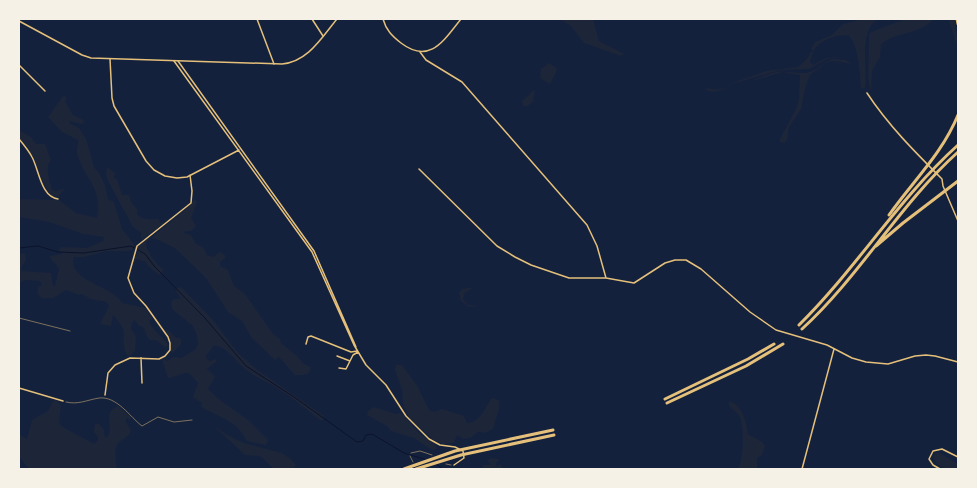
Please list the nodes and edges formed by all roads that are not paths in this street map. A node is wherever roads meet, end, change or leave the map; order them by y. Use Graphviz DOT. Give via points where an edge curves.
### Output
graph roads {
  1 [pos="257,19"];
  2 [pos="312,19"];
  3 [pos="337,19"];
  4 [pos="383,19"];
  5 [pos="460,19"];
  6 [pos="956,19"];
  7 [pos="19,21"];
  8 [pos="958,24"];
  9 [pos="322,36"];
  10 [pos="420,52"];
  11 [pos="110,59"];
  12 [pos="174,61"];
  13 [pos="178,61"];
  14 [pos="274,64"];
  15 [pos="19,65"];
  16 [pos="45,91"];
  17 [pos="867,93"];
  18 [pos="958,115"];
  19 [pos="19,139"];
  20 [pos="958,145"];
  21 [pos="240,150"];
  22 [pos="958,152"];
  23 [pos="419,169"];
  24 [pos="190,175"];
  25 [pos="958,181"];
  26 [pos="58,199"];
  27 [pos="958,221"];
  28 [pos="880,229"];
  29 [pos="866,256"];
  30 [pos="606,278"];
  31 [pos="19,318"];
  32 [pos="799,325"];
  33 [pos="802,329"];
  34 [pos="70,331"];
  35 [pos="306,344"];
  36 [pos="774,344"];
  37 [pos="784,344"];
  38 [pos="834,349"];
  39 [pos="357,352"];
  40 [pos="337,356"];
  41 [pos="141,358"];
  42 [pos="350,361"];
  43 [pos="958,362"];
  44 [pos="339,368"];
  45 [pos="142,383"];
  46 [pos="19,388"];
  47 [pos="105,395"];
  48 [pos="665,399"];
  49 [pos="63,401"];
  50 [pos="667,404"];
  51 [pos="553,430"];
  52 [pos="554,435"];
  53 [pos="958,457"];
  54 [pos="454,465"];
  55 [pos="404,469"];
  56 [pos="416,469"];
  57 [pos="802,469"];
  58 [pos="940,469"];
  1 -- 14 [label="street"];
  2 -- 9 [label="street"];
  3 -- 9 [label="street"];
  4 -- 10 [label="street" via="388,31 395,38 408,48"];
  5 -- 10 [label="street" via="437,46 429,51"];
  6 -- 8 [label="highway"];
  7 -- 11 [label="street" via="82,55"];
  9 -- 14 [label="street" via="298,61"];
  10 -- 30 [label="street" via="430,62 462,82 587,225 597,246"];
  11 -- 12 [label="street"];
  11 -- 24 [label="street" via="113,104 144,158 154,170 165,176 177,178"];
  12 -- 13 [label="street"];
  12 -- 21 [label="street"];
  13 -- 14 [label="street"];
  13 -- 21 [label="street"];
  15 -- 16 [label="street"];
  17 -- 27 [label="street" via="876,107 942,179"];
  18 -- 28 [label="highway" via="931,162"];
  19 -- 26 [label="street" via="33,158 46,191 50,197"];
  20 -- 28 [label="highway" via="913,190"];
  21 -- 24 [label="street"];
  21 -- 39 [label="street" via="314,257"];
  22 -- 29 [label="highway" via="913,198"];
  23 -- 30 [label="street" via="507,253 531,265 568,278"];
  24 -- 41 [label="street" via="190,204 137,246 134,253 128,278 130,286 159,323 170,343 168,352 163,357"];
  25 -- 29 [label="highway" via="903,223"];
  28 -- 32 [label="highway" via="830,294"];
  29 -- 33 [label="highway" via="839,291"];
  30 -- 38 [label="street" via="636,283 665,263 689,261 768,326"];
  31 -- 34 [label="lane"];
  35 -- 39 [label="street" via="309,336"];
  36 -- 48 [label="highway" via="748,360"];
  37 -- 50 [label="highway" via="746,366"];
  38 -- 43 [label="street" via="852,358 871,363 888,364 926,355"];
  38 -- 57 [label="street"];
  39 -- 42 [label="street"];
  39 -- 54 [label="street" via="417,427 437,444 463,451 464,458"];
  40 -- 42 [label="street"];
  41 -- 45 [label="street"];
  41 -- 47 [label="street" via="130,358 111,368 106,380"];
  42 -- 44 [label="street" via="346,369"];
  46 -- 49 [label="street"];
  51 -- 55 [label="highway" via="478,445"];
  52 -- 56 [label="highway" via="478,450"];
  53 -- 58 [label="street" via="942,449 933,451 929,458 930,462"];
}
